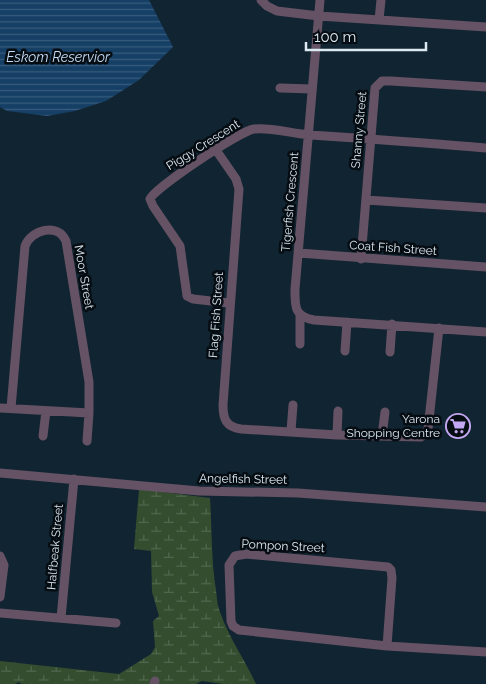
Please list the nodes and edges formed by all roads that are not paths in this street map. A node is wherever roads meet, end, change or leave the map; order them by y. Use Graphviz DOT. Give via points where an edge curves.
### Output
graph roads {
  1 [pos="261,0"];
  2 [pos="320,0"];
  3 [pos="381,0"];
  4 [pos="319,16"];
  5 [pos="379,20"];
  6 [pos="486,27"];
  7 [pos="280,88"];
  8 [pos="486,88"];
  9 [pos="312,89"];
  10 [pos="308,135"];
  11 [pos="371,139"];
  12 [pos="486,148"];
  13 [pos="216,150"];
  14 [pos="366,200"];
  15 [pos="486,208"];
  16 [pos="298,253"];
  17 [pos="361,259"];
  18 [pos="486,267"];
  19 [pos="229,303"];
  20 [pos="300,315"];
  21 [pos="347,322"];
  22 [pos="392,324"];
  23 [pos="439,328"];
  24 [pos="486,332"];
  25 [pos="300,344"];
  26 [pos="345,351"];
  27 [pos="390,352"];
  28 [pos="293,405"];
  29 [pos="0,408"];
  30 [pos="11,408"];
  31 [pos="46,410"];
  32 [pos="338,410"];
  33 [pos="385,412"];
  34 [pos="89,413"];
  35 [pos="291,431"];
  36 [pos="337,435"];
  37 [pos="43,436"];
  38 [pos="382,436"];
  39 [pos="87,441"];
  40 [pos="0,473"];
  41 [pos="74,479"];
  42 [pos="486,507"];
  43 [pos="0,556"];
  44 [pos="0,597"];
  45 [pos="0,613"];
  46 [pos="61,618"];
  47 [pos="116,623"];
  48 [pos="387,646"];
  49 [pos="486,652"];
  1 -- 4 [label="street" via="277,11"];
  2 -- 4 [label="street, Tigerfish Crescent"];
  3 -- 5 [label="street"];
  4 -- 5 [label="street"];
  4 -- 9 [label="street, Tigerfish Crescent"];
  5 -- 6 [label="street"];
  7 -- 9 [label="street"];
  8 -- 11 [label="street, Shanny Street" via="382,81 374,93"];
  9 -- 10 [label="street, Tigerfish Crescent"];
  10 -- 11 [label="street, Piggy Crescent"];
  10 -- 13 [label="street, Piggy Crescent" via="254,129"];
  10 -- 16 [label="street, Tigerfish Crescent"];
  11 -- 12 [label="street, Piggy Crescent"];
  11 -- 14 [label="street, Shanny Street"];
  13 -- 19 [label="street, Flag Fish Street" via="239,189"];
  13 -- 19 [label="street, Piggy Crescent" via="170,181 150,199 180,246 187,296"];
  14 -- 15 [label="street"];
  14 -- 17 [label="street, Shanny Street"];
  16 -- 17 [label="street, Coat Fish Street"];
  16 -- 20 [label="street, Tigerfish Crescent" via="295,298"];
  17 -- 18 [label="street, Coat Fish Street"];
  19 -- 35 [label="street, Flag Fish Street" via="224,421 237,429"];
  20 -- 21 [label="street" via="314,320"];
  20 -- 25 [label="street, Tigerfish Crescent"];
  21 -- 22 [label="street"];
  21 -- 26 [label="street"];
  22 -- 23 [label="street"];
  22 -- 27 [label="street"];
  23 -- 24 [label="street"];
  23 -- 38 [label="street, Flag Fish Street" via="427,432 415,438"];
  28 -- 35 [label="street"];
  29 -- 30 [label="street"];
  30 -- 31 [label="street"];
  30 -- 34 [label="street, Moor Street" via="25,246 32,236 51,229 61,232 66,241 89,382"];
  31 -- 34 [label="street"];
  31 -- 37 [label="street"];
  32 -- 36 [label="street"];
  33 -- 38 [label="street"];
  34 -- 39 [label="street, Moor Street"];
  35 -- 36 [label="street, Flag Fish Street"];
  36 -- 38 [label="street, Flag Fish Street"];
  40 -- 41 [label="street, Angelfish Street"];
  41 -- 42 [label="street, Angelfish Street" via="199,491 298,493"];
  41 -- 46 [label="street, Halfbeak Street"];
  43 -- 44 [label="street" via="4,565"];
  45 -- 46 [label="street"];
  46 -- 47 [label="street"];
  48 -- 48 [label="street, Pompon Street" via="246,632 235,628 230,617 230,561 235,556 246,554 388,567 392,578"];
  48 -- 49 [label="street, Pompon Street"];
}
